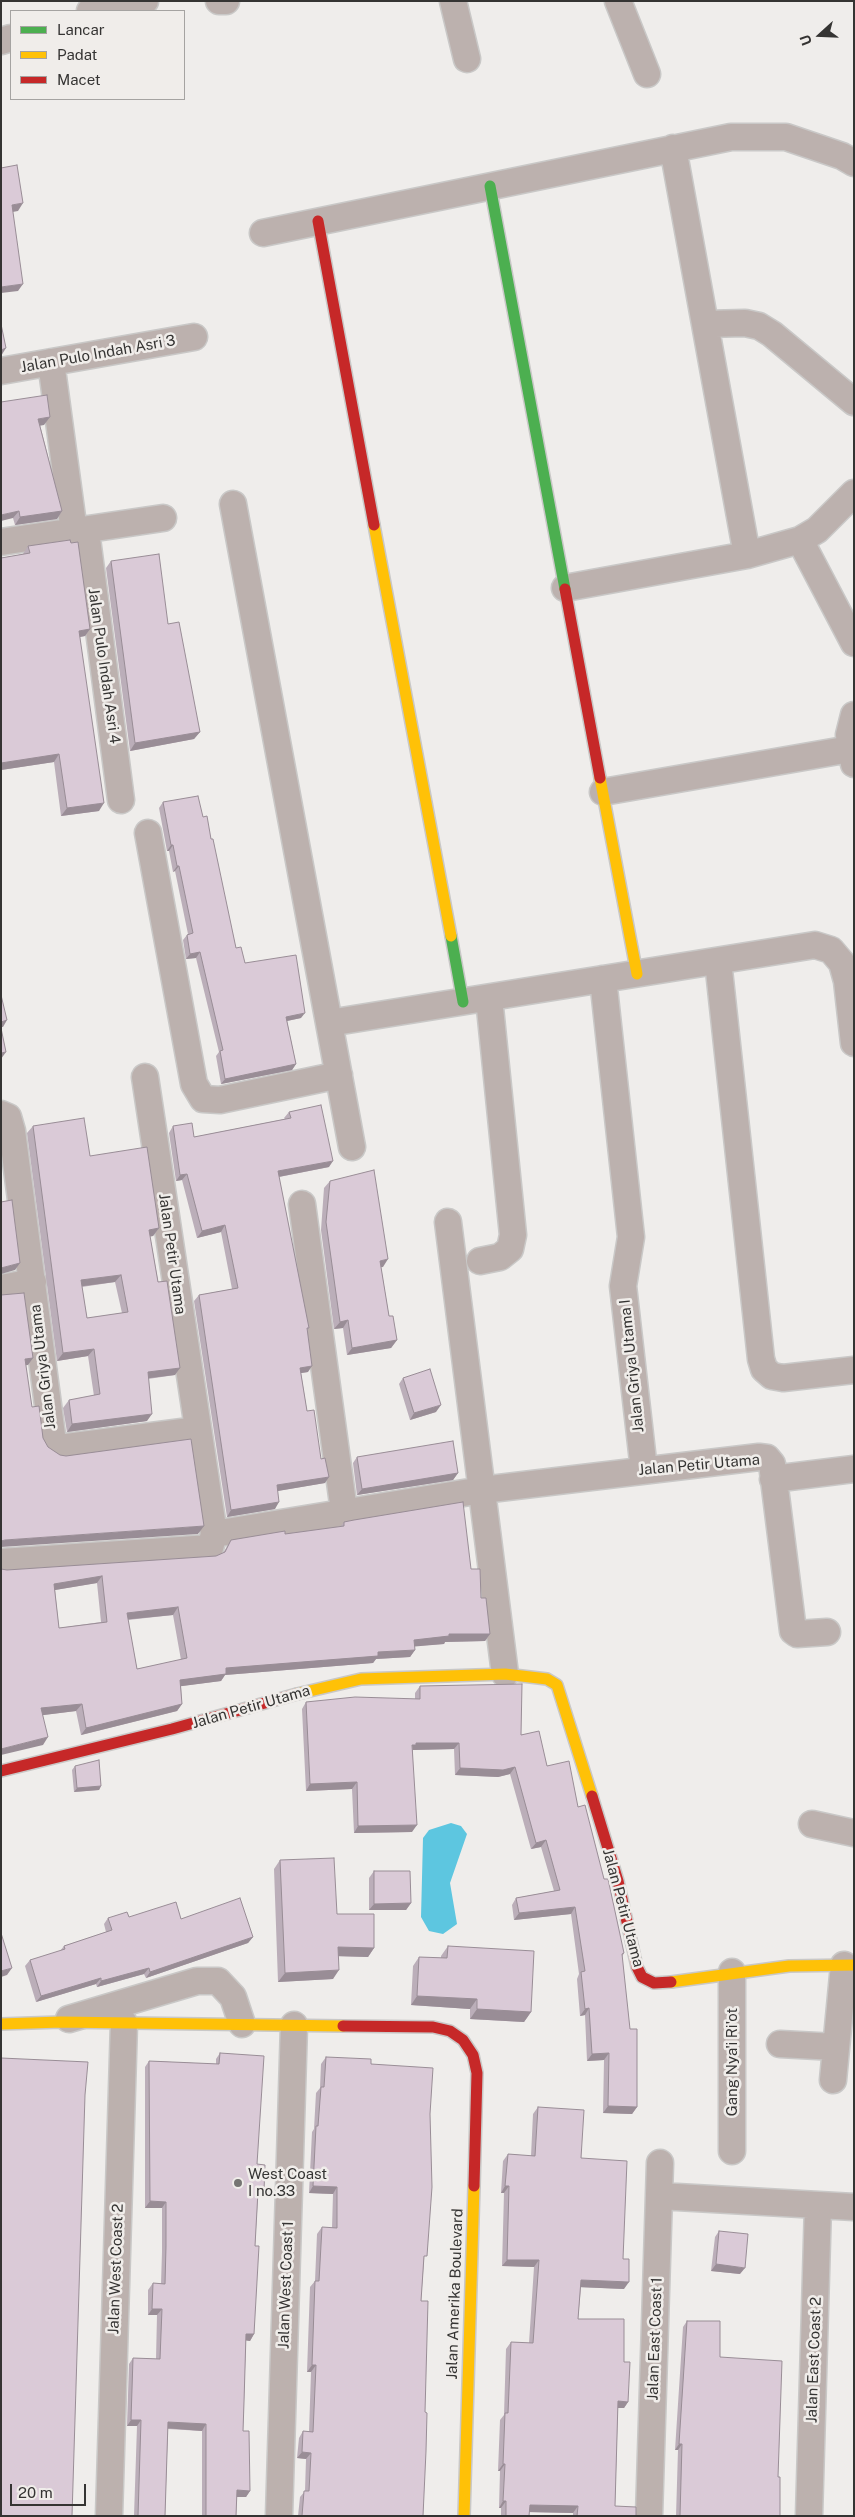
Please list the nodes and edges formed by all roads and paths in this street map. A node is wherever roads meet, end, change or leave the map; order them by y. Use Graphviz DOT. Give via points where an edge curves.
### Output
graph roads {
  1 [pos="145,1"];
  2 [pos="219,1"];
  3 [pos="226,1"];
  4 [pos="453,1"];
  5 [pos="618,1"];
  6 [pos="93,10"];
  7 [pos="467,59"];
  8 [pos="647,74"];
  9 [pos="673,148"];
  10 [pos="854,163"];
  11 [pos="490,186"];
  12 [pos="318,221"];
  13 [pos="263,233"];
  14 [pos="705,324"];
  15 [pos="194,337"];
  16 [pos="51,362"];
  17 [pos="1,371"];
  18 [pos="854,402"];
  19 [pos="854,493"];
  20 [pos="233,504"];
  21 [pos="163,518"];
  22 [pos="80,531"];
  23 [pos="800,540"];
  24 [pos="1,542"];
  25 [pos="747,555"];
  26 [pos="565,588"];
  27 [pos="854,643"];
  28 [pos="854,715"];
  29 [pos="852,757"];
  30 [pos="603,792"];
  31 [pos="121,800"];
  32 [pos="148,833"];
  33 [pos="718,960"];
  34 [pos="636,974"];
  35 [pos="603,979"];
  36 [pos="489,998"];
  37 [pos="463,1002"];
  38 [pos="329,1023"];
  39 [pos="854,1042"];
  40 [pos="339,1075"];
  41 [pos="145,1077"];
  42 [pos="1,1114"];
  43 [pos="352,1147"];
  44 [pos="302,1204"];
  45 [pos="448,1222"];
  46 [pos="480,1261"];
  47 [pos="33,1282"];
  48 [pos="1,1288"];
  49 [pos="854,1370"];
  50 [pos="198,1430"];
  51 [pos="854,1469"];
  52 [pos="644,1470"];
  53 [pos="773,1479"];
  54 [pos="482,1490"];
  55 [pos="344,1512"];
  56 [pos="214,1534"];
  57 [pos="1,1562"];
  58 [pos="827,1632"];
  59 [pos="505,1674"];
  60 [pos="1,1771"];
  61 [pos="812,1824"];
  62 [pos="854,1833"];
  63 [pos="849,1965"];
  64 [pos="732,1972"];
  65 [pos="61,2022"];
  66 [pos="124,2023"];
  67 [pos="1,2024"];
  68 [pos="242,2024"];
  69 [pos="294,2025"];
  70 [pos="780,2044"];
  71 [pos="836,2047"];
  72 [pos="833,2080"];
  73 [pos="732,2151"];
  74 [pos="660,2163"];
  75 [pos="659,2196"];
  76 [pos="818,2205"];
  77 [pos="854,2207"];
  78 [pos="109,2516"];
  79 [pos="279,2516"];
  80 [pos="464,2516"];
  81 [pos="649,2516"];
  82 [pos="809,2516"];
  1 -- 6 [label="street" via="110,4"];
  2 -- 3 [label="street"];
  4 -- 7 [label="street"];
  5 -- 8 [label="street"];
  9 -- 10 [label="street" via="731,137 786,137"];
  9 -- 11 [label="street"];
  9 -- 14 [label="street"];
  11 -- 12 [label="street"];
  11 -- 26 [label="street"];
  12 -- 13 [label="street"];
  12 -- 37 [label="street"];
  14 -- 18 [label="street" via="759,326"];
  14 -- 25 [label="street"];
  15 -- 16 [label="street, Jalan Pulo Indah Asri 3"];
  16 -- 17 [label="street, Jalan Pulo Indah Asri 3"];
  16 -- 22 [label="street, Jalan Pulo Indah Asri 4"];
  19 -- 23 [label="street" via="817,530"];
  20 -- 38 [label="street"];
  21 -- 22 [label="street"];
  22 -- 24 [label="street"];
  22 -- 31 [label="street, Jalan Pulo Indah Asri 4"];
  23 -- 25 [label="street"];
  23 -- 27 [label="street"];
  25 -- 26 [label="street"];
  26 -- 30 [label="street"];
  28 -- 29 [label="street" via="849,735"];
  29 -- 30 [label="street"];
  30 -- 34 [label="street"];
  32 -- 40 [label="street" via="194,1084 203,1099 220,1100"];
  33 -- 34 [label="street"];
  33 -- 39 [label="street" via="815,945 831,950 842,963 847,981"];
  33 -- 49 [label="street" via="761,1360 764,1369 772,1376 784,1378"];
  34 -- 35 [label="street"];
  35 -- 36 [label="street"];
  35 -- 52 [label="street, Jalan Griya Utama I" via="631,1237 623,1286"];
  36 -- 37 [label="street"];
  36 -- 46 [label="street" via="513,1235 510,1249 500,1257"];
  37 -- 38 [label="street"];
  38 -- 40 [label="street"];
  40 -- 43 [label="street"];
  41 -- 50 [label="street, Jalan Petir Utama"];
  42 -- 47 [label="street, Jalan Griya Utama" via="8,1117 12,1131"];
  44 -- 55 [label="street"];
  45 -- 54 [label="street"];
  47 -- 48 [label="street"];
  47 -- 50 [label="street, Jalan Griya Utama" via="52,1443 59,1448"];
  50 -- 56 [label="street, Jalan Petir Utama"];
  51 -- 53 [label="street"];
  52 -- 53 [label="street, Jalan Petir Utama" via="759,1457 767,1458 772,1464"];
  52 -- 54 [label="street, Jalan Petir Utama"];
  53 -- 58 [label="street, Jalan Petir Utama" via="793,1631 797,1634"];
  54 -- 55 [label="street, Jalan Petir Utama"];
  54 -- 59 [label="street"];
  55 -- 56 [label="street, Jalan Petir Utama"];
  56 -- 57 [label="street" via="210,1548"];
  59 -- 60 [label="street, Jalan Petir Utama" via="361,1679"];
  59 -- 64 [label="street, Jalan Petir Utama" via="547,1679 556,1686 618,1881 642,1977 654,1983 666,1983"];
  61 -- 62 [label="street"];
  63 -- 64 [label="street, Jalan Petir Utama" via="788,1966"];
  63 -- 71 [label="street"];
  64 -- 73 [label="street, Gang Nya'i Ri'ot"];
  65 -- 66 [label="street, Jalan Amerika Boulevard"];
  65 -- 67 [label="street, Jalan Amerika Boulevard"];
  65 -- 68 [label="street" via="197,1981 218,1981 233,1997"];
  66 -- 68 [label="street, Jalan Amerika Boulevard"];
  66 -- 78 [label="street, Jalan West Coast 2"];
  68 -- 69 [label="street, Jalan Amerika Boulevard"];
  69 -- 79 [label="street, Jalan West Coast 1"];
  69 -- 80 [label="street, Jalan Amerika Boulevard" via="433,2027 450,2030 463,2040 473,2055 477,2073"];
  70 -- 71 [label="street"];
  71 -- 72 [label="street"];
  74 -- 75 [label="street, Jalan East Coast 1"];
  75 -- 76 [label="street"];
  75 -- 81 [label="street, Jalan East Coast 1"];
  76 -- 77 [label="street"];
  76 -- 82 [label="street, Jalan East Coast 2"];
}
